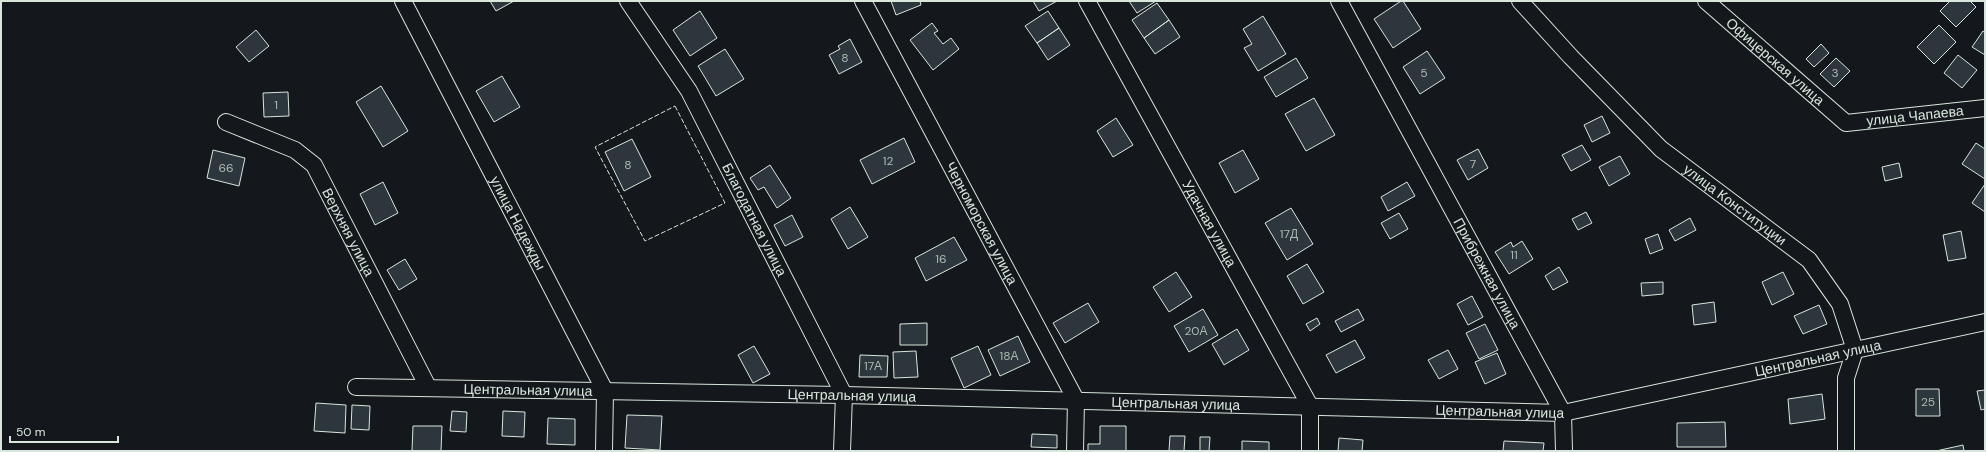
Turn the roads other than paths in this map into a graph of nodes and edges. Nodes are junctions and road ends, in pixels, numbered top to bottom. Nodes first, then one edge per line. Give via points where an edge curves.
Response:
1 (403, 1) edge
2 (628, 1) edge
3 (863, 1) edge
4 (1087, 1) edge
5 (1339, 1) edge
6 (1520, 1) edge
7 (1706, 1) edge
8 (1985, 108) edge
9 (226, 122) dead end
10 (1846, 123) joint
11 (1985, 322) edge
12 (1855, 350) junction
13 (356, 387) dead end
14 (428, 387) junction
15 (605, 391) junction
16 (844, 395) junction
17 (1076, 400) junction
18 (1310, 406) junction
19 (1563, 413) junction
20 (604, 451) edge
21 (842, 451) edge
22 (1075, 451) edge
23 (1310, 451) edge
24 (1564, 451) edge
25 (1846, 451) edge

1 - 15 street, улица Надежды
2 - 16 street, Благодатная улица via 689,90
3 - 17 street, Черноморская улица
4 - 18 street, Удачная улица
5 - 19 street, Прибрежная улица
6 - 12 street, улица Конституции via 1661,149 1810,260 1840,304
7 - 10 street, Офицерская улица
8 - 10 street, улица Чапаева
9 - 14 street, Верхняя улица via 295,150 314,165
11 - 12 street, Центральная улица
12 - 19 street, Центральная улица
12 - 25 street via 1846,378
13 - 14 street, Центральная улица
14 - 15 street, Центральная улица
15 - 16 street, Центральная улица
15 - 20 street, улица Надежды
16 - 17 street, Центральная улица
16 - 21 street, Благодатная улица
17 - 18 street, Центральная улица
17 - 22 street, Черноморская улица
18 - 19 street, Центральная улица
18 - 23 street, Удачная улица
19 - 24 street, Прибрежная улица

